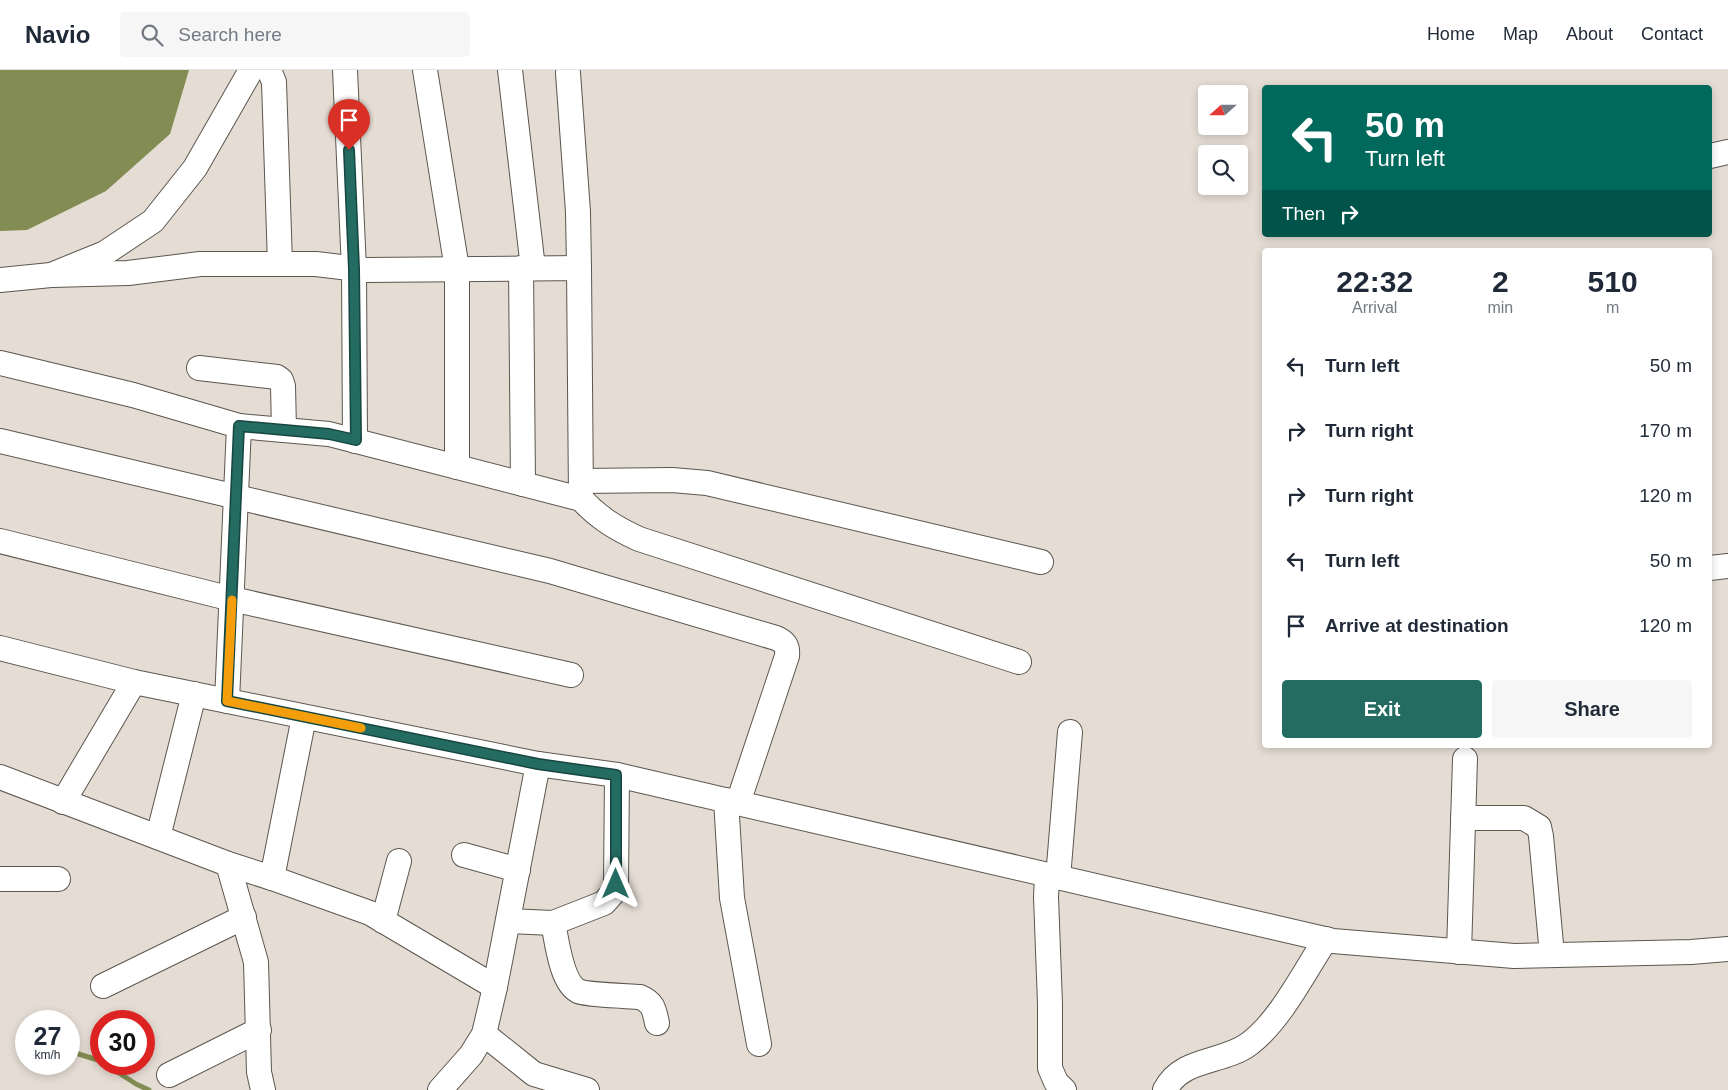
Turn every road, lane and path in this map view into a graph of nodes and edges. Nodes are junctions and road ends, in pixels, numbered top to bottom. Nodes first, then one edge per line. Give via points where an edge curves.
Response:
1 (251, 70) edge
2 (269, 70) edge
3 (345, 70) edge
4 (425, 70) edge
5 (510, 70) edge
6 (568, 73) dead end
7 (1728, 152) edge
8 (1712, 156) edge
9 (280, 264) junction
10 (527, 268) junction
11 (579, 268) junction
12 (354, 269) junction
13 (458, 269) junction
14 (51, 275) junction
15 (0, 280) edge
16 (0, 363) edge
17 (199, 368) dead end
18 (239, 426) junction
19 (284, 430) junction
20 (356, 440) junction
21 (0, 441) edge
22 (457, 467) junction
23 (523, 484) junction
24 (581, 490) junction
25 (236, 496) junction
26 (0, 541) edge
27 (1041, 562) dead end
28 (1728, 566) edge
29 (1712, 568) edge
30 (232, 598) junction
31 (0, 648) edge
32 (1019, 662) dead end
33 (571, 675) dead end
34 (134, 682) junction
35 (194, 694) junction
36 (227, 701) junction
37 (304, 717) junction
38 (1070, 732) dead end
39 (1465, 759) dead end
40 (538, 764) junction
41 (616, 775) junction
42 (0, 777) edge
43 (63, 802) junction
44 (732, 802) junction
45 (1463, 818) junction
46 (158, 836) junction
47 (464, 856) dead end
48 (399, 861) dead end
49 (228, 864) junction
50 (518, 870) junction
51 (1053, 876) junction
52 (272, 878) junction
53 (0, 879) edge
54 (58, 879) dead end
55 (244, 917) junction
56 (383, 921) junction
57 (508, 921) junction
58 (553, 923) junction
59 (1326, 939) junction
60 (1728, 949) edge
61 (1459, 952) junction
62 (1552, 955) junction
63 (103, 986) dead end
64 (495, 987) junction
65 (657, 1023) dead end
66 (259, 1030) junction
67 (484, 1034) junction
68 (759, 1044) dead end
69 (170, 1075) dead end
70 (263, 1090) edge
71 (441, 1090) edge
72 (587, 1090) edge
73 (1064, 1090) edge
74 (1165, 1090) edge

1 - 14 street via 195,168 153,221 105,253
2 - 9 street via 274,82
3 - 12 street
4 - 13 street
5 - 10 street
6 - 11 street
7 - 8 street
9 - 12 street
9 - 14 street via 200,264 128,273
10 - 11 street
10 - 13 street
10 - 23 street
11 - 24 street
12 - 13 street
12 - 20 street
13 - 22 street
14 - 15 street
16 - 18 street via 134,395
17 - 19 street via 282,380
18 - 19 street
18 - 25 street
19 - 20 street
20 - 22 street
21 - 25 street
22 - 23 street
23 - 24 street
24 - 27 street via 672,480 707,483
24 - 32 street via 602,519 639,539
25 - 30 street
25 - 44 street via 550,571 784,642 788,648 787,656
26 - 30 street
28 - 29 street
30 - 33 street
30 - 36 street
31 - 34 street
34 - 35 street
34 - 43 street
35 - 36 street
35 - 46 street
36 - 37 street
37 - 40 street
37 - 52 street
38 - 51 street
39 - 45 street
40 - 41 street
40 - 50 street
41 - 44 street
41 - 58 street via 616,884 612,894 604,903
42 - 43 street
43 - 46 street
44 - 51 street
44 - 68 street via 732,898
45 - 61 street
45 - 62 street via 1524,818 1539,828
46 - 49 street
47 - 50 street
48 - 56 street
49 - 52 street
49 - 55 street
50 - 57 street
51 - 59 street
51 - 73 street via 1046,897 1050,1068
52 - 56 street via 370,913
53 - 54 street
55 - 63 street
55 - 66 street via 256,962
56 - 64 street
57 - 58 street
57 - 64 street
58 - 65 street via 569,984 579,991 640,997 649,1001
59 - 61 street
59 - 74 street via 1292,995 1249,1044 1222,1057 1187,1067 1170,1080
60 - 62 street
61 - 62 street
64 - 67 street
66 - 69 street
66 - 70 street via 259,1072
67 - 71 street
67 - 72 street via 534,1074

